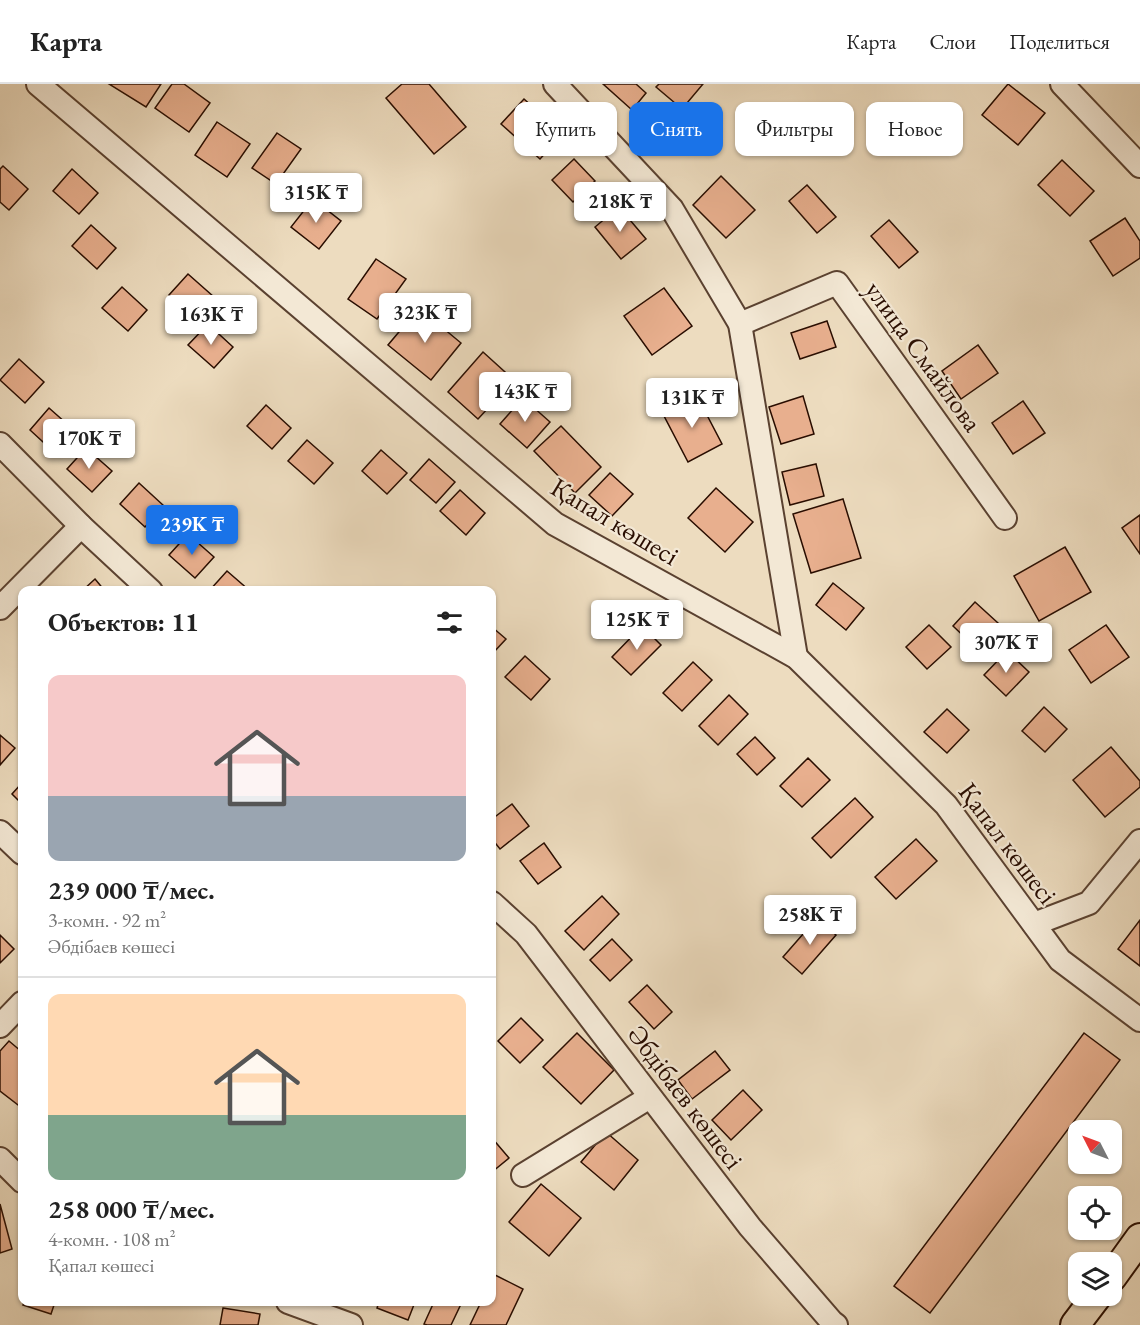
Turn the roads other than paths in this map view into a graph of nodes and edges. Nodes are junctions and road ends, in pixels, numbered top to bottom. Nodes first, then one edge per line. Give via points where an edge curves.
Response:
1 (38, 84) edge
2 (555, 84) edge
3 (1062, 84) edge
4 (1140, 166) edge
5 (740, 324) junction
6 (0, 444) edge
7 (1005, 518) dead end
8 (81, 526) junction
9 (22, 586) edge
10 (146, 586) edge
11 (18, 590) edge
12 (0, 608) edge
13 (796, 657) junction
14 (0, 832) edge
15 (1140, 841) edge
16 (18, 849) edge
17 (496, 907) edge
18 (1034, 924) junction
19 (18, 1008) edge
20 (1140, 1020) edge
21 (0, 1026) edge
22 (650, 1097) junction
23 (0, 1159) edge
24 (523, 1175) dead end
25 (18, 1177) edge
26 (1140, 1238) edge
27 (1122, 1263) edge
28 (299, 1306) edge
29 (1090, 1306) edge
30 (351, 1325) edge
31 (836, 1325) edge
32 (1076, 1325) edge

1 - 13 street, Қапал көшесі via 555,524
2 - 5 street via 672,209
3 - 4 street
5 - 7 street, улица Смайлова via 837,284
5 - 13 street
6 - 8 street
8 - 9 street
8 - 10 street
11 - 12 street
13 - 18 street, Қапал көшесі via 946,805
14 - 16 street
15 - 18 street via 1089,903
17 - 22 street, Әбдібаев көшесі via 526,934
18 - 20 street, Қапал көшесі via 1060,960
19 - 21 street
22 - 24 street
22 - 31 street, Әбдібаев көшесі via 750,1227
23 - 25 street
26 - 27 main road
28 - 30 street
29 - 32 main road

